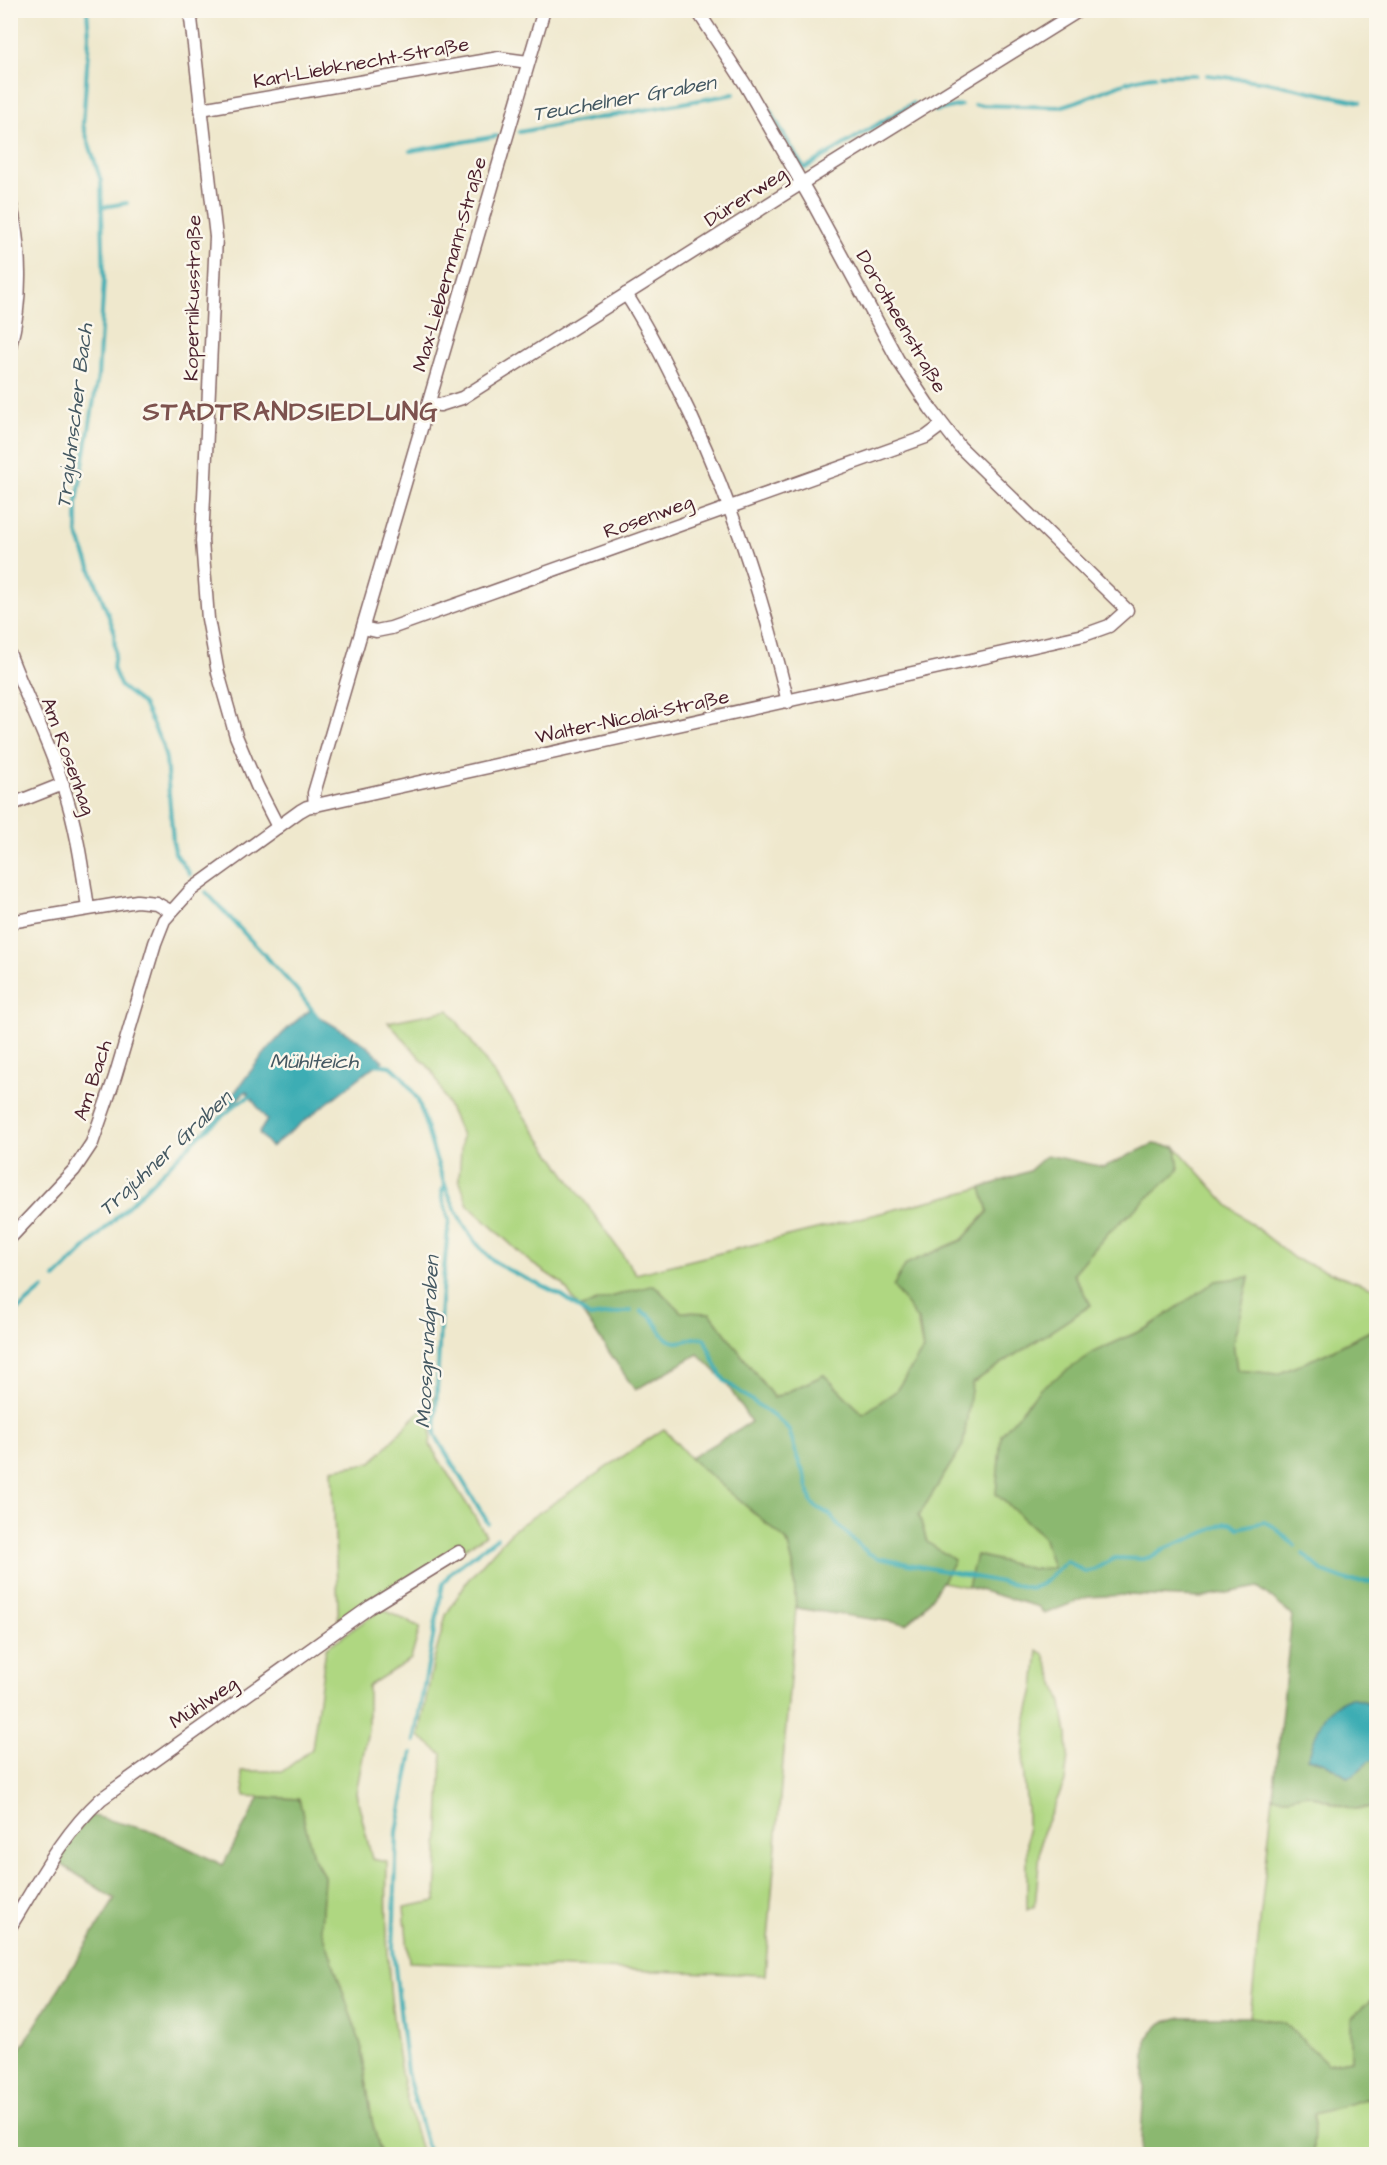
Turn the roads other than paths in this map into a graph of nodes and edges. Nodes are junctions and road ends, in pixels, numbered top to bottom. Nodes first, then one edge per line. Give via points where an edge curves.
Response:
1 (190, 10) edge
2 (544, 10) edge
3 (697, 10) edge
4 (1080, 10) edge
5 (528, 62) junction
6 (201, 109) junction
7 (802, 183) junction
8 (10, 201) edge
9 (626, 294) junction
10 (10, 346) edge
11 (429, 403) junction
12 (942, 425) junction
13 (730, 508) junction
14 (1126, 610) joint
15 (363, 628) junction
16 (10, 655) edge
17 (788, 702) junction
18 (63, 784) junction
19 (10, 805) edge
20 (315, 806) junction
21 (279, 827) junction
22 (88, 908) junction
23 (170, 911) junction
24 (10, 922) edge
25 (10, 1238) edge
26 (459, 1552) dead end
27 (10, 1927) edge

1 - 6 street, Kopernikusstraße
2 - 5 street, Max-Liebermann-Straße
3 - 7 street, Dorotheenstraße
4 - 7 street, Dürerweg
5 - 6 street, Karl-Liebknecht-Straße via 499,58
5 - 11 street, Max-Liebermann-Straße
6 - 21 street, Kopernikusstraße via 216,237 203,525 208,619 236,736 269,813
7 - 9 street, Dürerweg
7 - 12 street, Dorotheenstraße via 898,360
8 - 10 street via 19,271
9 - 11 street, Dürerweg via 462,398 440,405
9 - 13 street via 697,427
11 - 15 street, Max-Liebermann-Straße
12 - 13 street, Rosenweg via 926,437
12 - 14 street, Dorotheenstraße via 975,463
13 - 15 street, Rosenweg via 392,628
13 - 17 street
14 - 17 street, Walter-Nicolai-Straße via 1109,626 1084,635
15 - 20 street, Max-Liebermann-Straße via 314,793
16 - 18 street, Am Rosenhag
17 - 20 street, Walter-Nicolai-Straße
18 - 19 street
18 - 22 street, Am Rosenhag via 78,842
20 - 21 street, Walter-Nicolai-Straße via 300,811
21 - 23 street, Walter-Nicolai-Straße via 191,890
22 - 23 street via 137,901 156,903
22 - 24 street
23 - 25 street, Am Bach via 155,943 116,1077 92,1143 74,1170
26 - 27 street, Mühlweg via 370,1607 101,1799 61,1844

